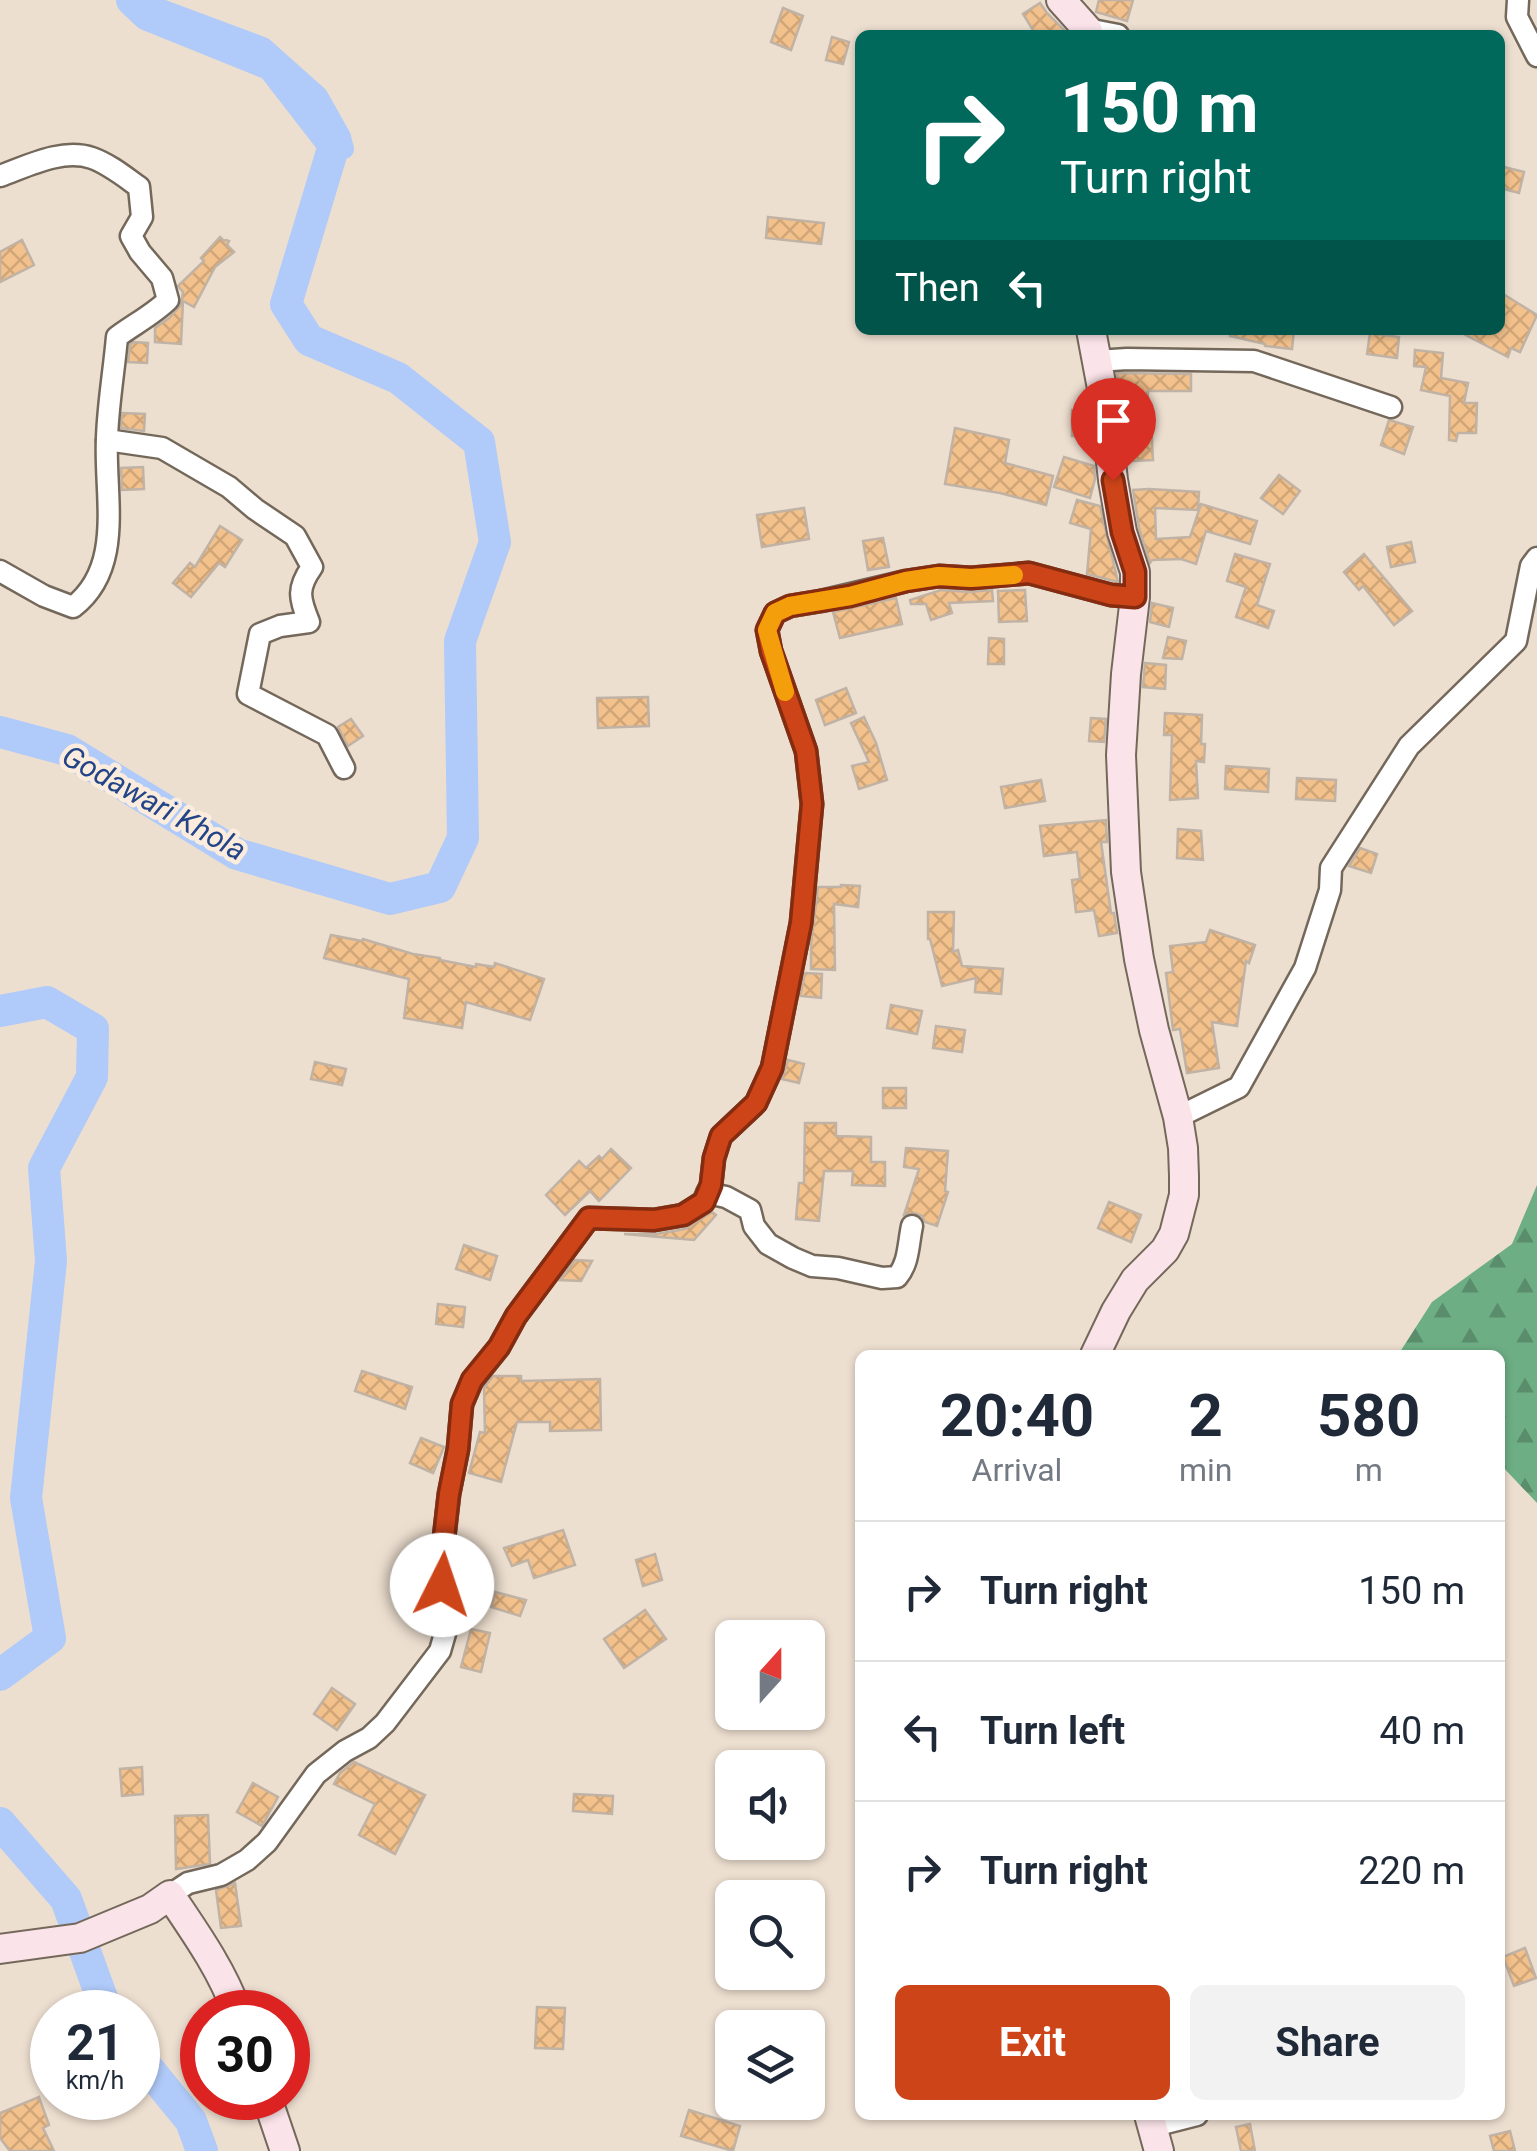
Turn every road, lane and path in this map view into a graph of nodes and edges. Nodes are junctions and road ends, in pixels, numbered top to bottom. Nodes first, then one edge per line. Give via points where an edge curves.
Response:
1 (1061, 0) edge
2 (1518, 0) edge
3 (1086, 30) edge
4 (1537, 56) edge
5 (0, 176) edge
6 (1092, 335) edge
7 (1097, 361) junction
8 (1391, 407) dead end
9 (107, 440) junction
10 (1537, 558) edge
11 (0, 570) edge
12 (1135, 597) junction
13 (344, 768) dead end
14 (1178, 1117) junction
15 (707, 1193) junction
16 (912, 1226) dead end
17 (1097, 1350) edge
18 (160, 1902) junction
19 (0, 1948) edge
20 (228, 1990) edge
21 (274, 2120) edge
22 (1184, 2120) edge
23 (1154, 2131) edge
24 (285, 2151) edge

1 - 3 street
2 - 4 street via 1517,17
5 - 9 street via 75,154 94,158 139,188 142,217 131,236 162,278 168,300 117,337
6 - 7 street
7 - 8 street via 1254,361
7 - 12 street
9 - 11 street via 110,521 103,567 86,597 73,606
9 - 13 street via 162,448 295,536 312,567 301,582 308,622 260,634 248,694 326,735
10 - 14 street via 1516,641 1409,746 1332,868 1305,968 1239,1087
12 - 14 street via 1121,755 1126,872 1146,995
12 - 15 street via 1029,573 939,576 775,613 767,630 771,651 806,751 812,804 801,923 772,1068 756,1103 721,1136
14 - 17 street via 1184,1195 1174,1234 1135,1280
15 - 16 street via 750,1210 768,1244 793,1258 882,1278 897,1277 906,1264
15 - 18 street via 683,1215 589,1218 472,1380 462,1404 441,1564 448,1622 440,1651 369,1738 316,1774 268,1842 247,1860
18 - 19 street via 80,1938
18 - 20 street via 196,1932
21 - 24 street
22 - 23 street

